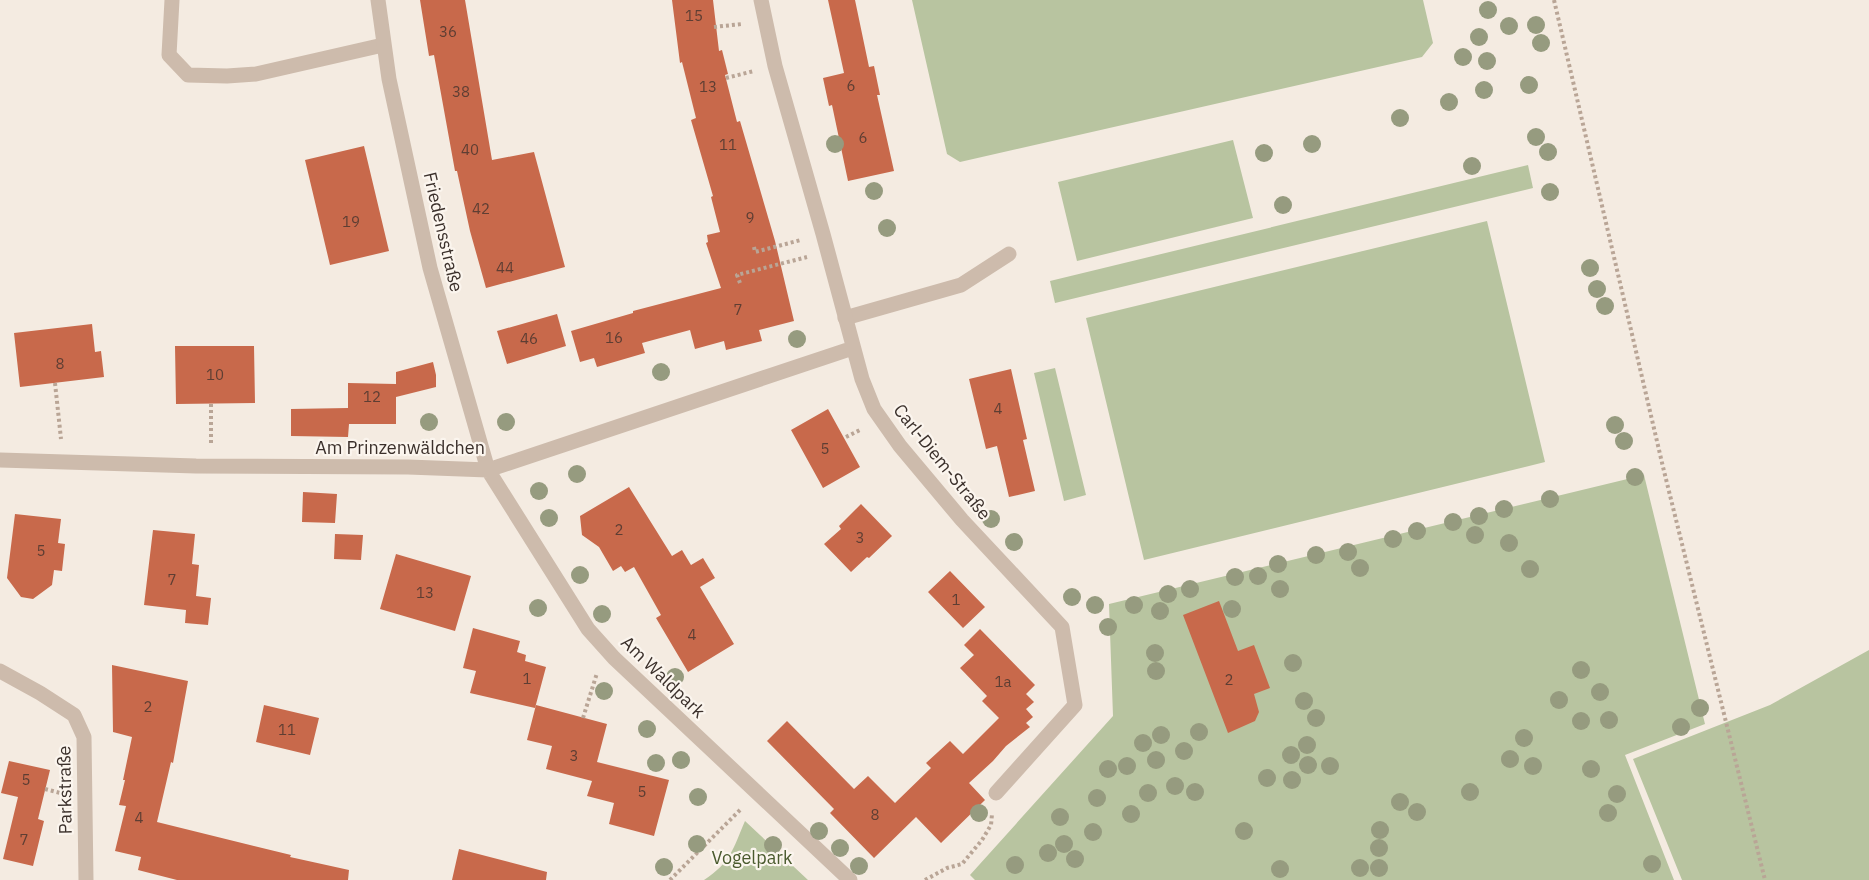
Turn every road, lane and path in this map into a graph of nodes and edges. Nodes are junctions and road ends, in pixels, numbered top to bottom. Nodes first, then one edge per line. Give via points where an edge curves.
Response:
1 (172, 0) edge
2 (378, 0) edge
3 (761, 0) edge
4 (1554, 0) edge
5 (742, 24) dead end
6 (714, 27) dead end
7 (383, 45) junction
8 (755, 70) dead end
9 (726, 78) dead end
10 (805, 239) dead end
11 (754, 247) dead end
12 (1009, 254) dead end
13 (809, 256) dead end
14 (740, 283) dead end
15 (845, 318) junction
16 (853, 348) junction
17 (55, 383) dead end
18 (211, 404) dead end
19 (0, 460) edge
20 (64, 460) junction
21 (211, 466) junction
22 (488, 470) junction
23 (614, 658) junction
24 (0, 671) edge
25 (583, 718) dead end
26 (45, 789) dead end
27 (56, 792) dead end
28 (996, 793) joint
29 (758, 794) junction
30 (86, 880) edge
31 (670, 880) edge
32 (850, 880) edge
33 (925, 880) edge
34 (1765, 880) edge

1 - 7 street via 169,55 188,75 256,74
2 - 7 street, Friedensstraße
3 - 15 street, Carl-Diem-Straße via 775,66
4 - 34 path
5 - 6 path
7 - 22 street, Friedensstraße via 430,268
8 - 9 path
10 - 11 path via 755,252
12 - 15 street via 961,285
13 - 14 path via 737,275
15 - 16 street, Carl-Diem-Straße
16 - 22 street, Am Prinzenwäldchen
16 - 28 street, Carl-Diem-Straße via 874,409 900,446 962,520 1062,627 1075,705
17 - 20 path
18 - 21 path
19 - 20 street, Am Prinzenwäldchen
20 - 21 street, Am Prinzenwäldchen
21 - 22 street, Am Prinzenwäldchen
22 - 23 street, Am Waldpark via 588,629
23 - 25 path via 596,674
23 - 29 street, Am Waldpark
24 - 30 street, Parkstraße via 74,715 84,737
26 - 27 path
28 - 33 path via 991,825 963,864
29 - 31 path
29 - 32 street, Am Waldpark

